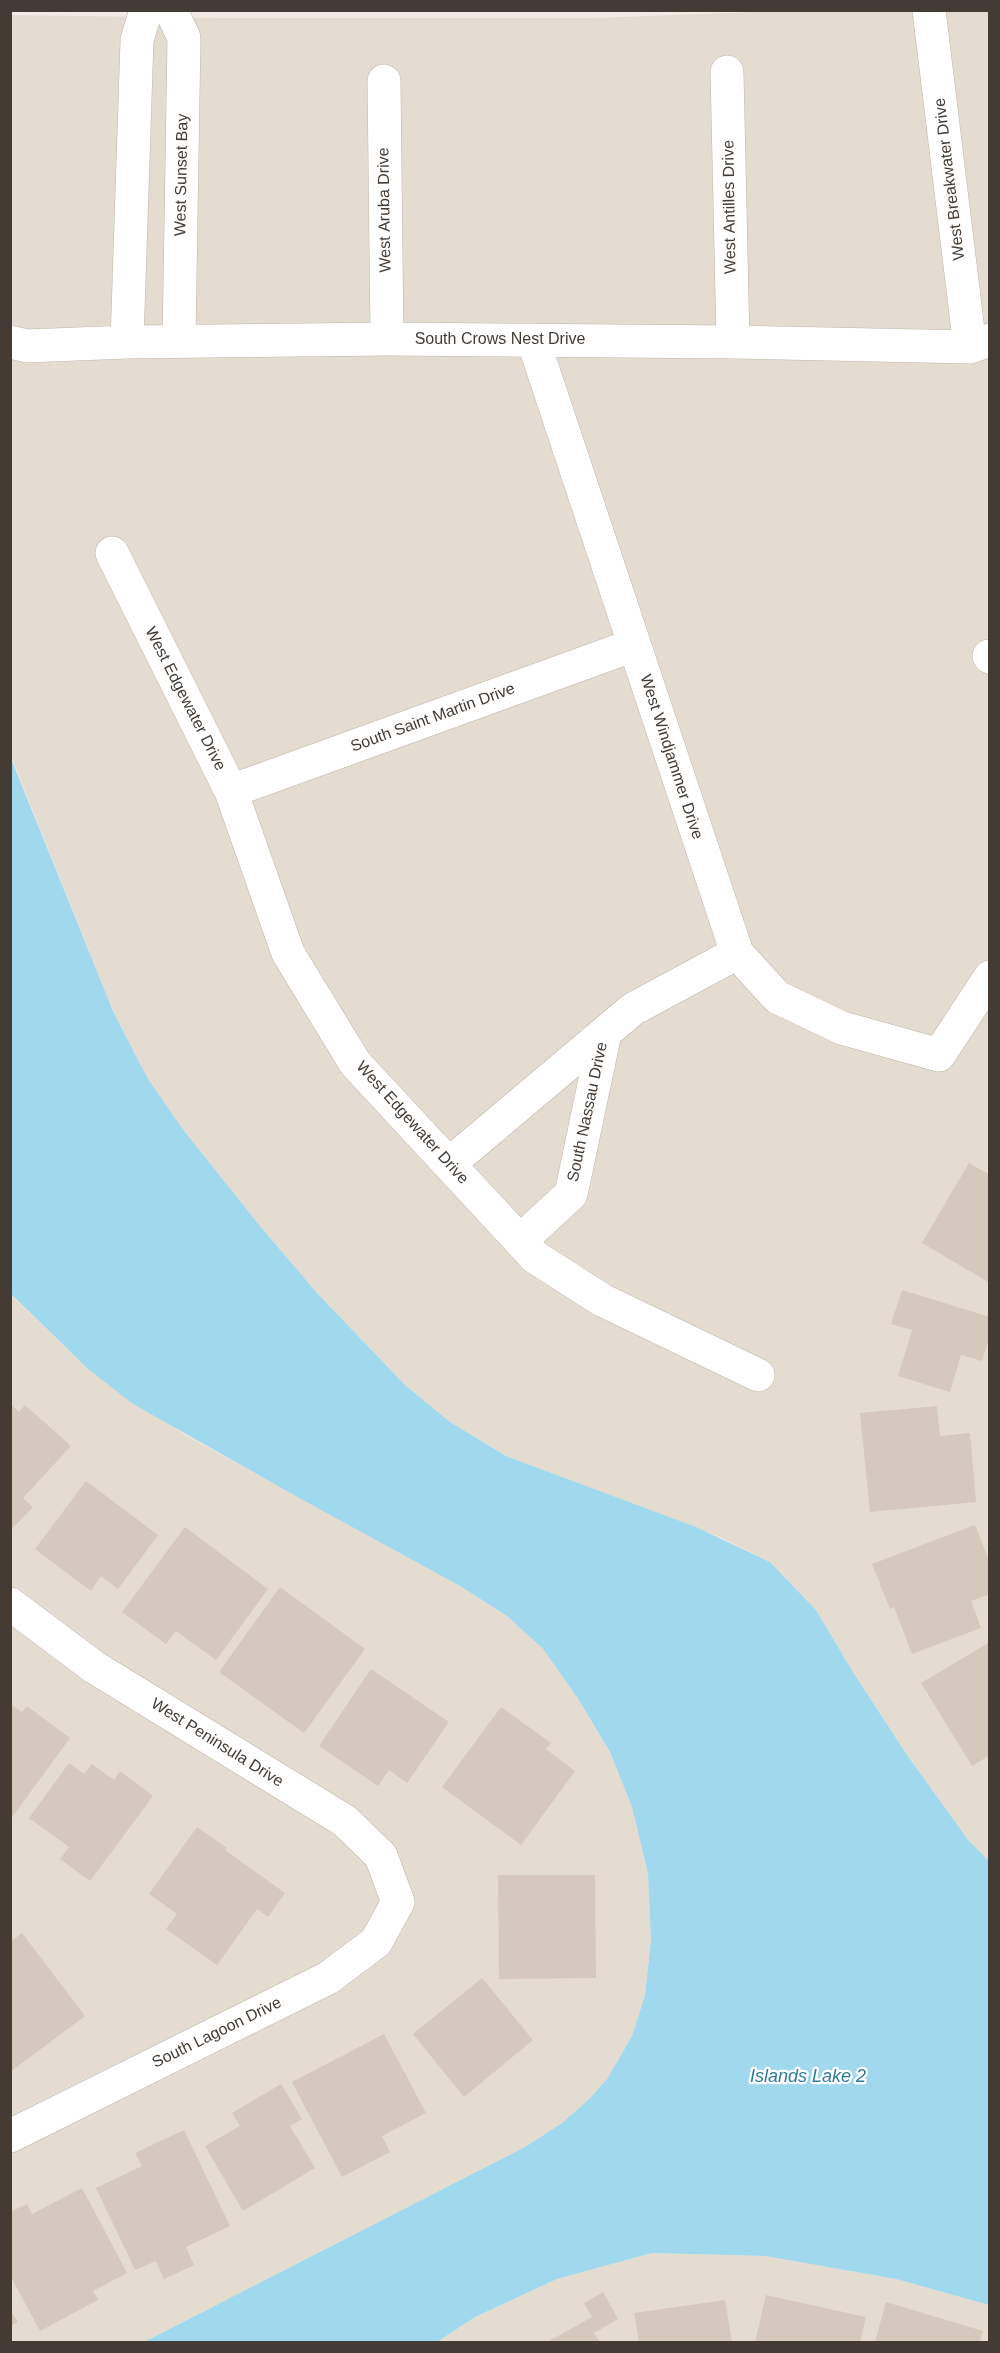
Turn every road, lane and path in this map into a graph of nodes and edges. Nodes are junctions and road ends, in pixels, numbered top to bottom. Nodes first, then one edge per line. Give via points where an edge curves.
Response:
1 (147, 10) edge
2 (171, 10) edge
3 (929, 10) edge
4 (727, 72) dead end
5 (384, 81) dead end
6 (387, 339) junction
7 (533, 340) junction
8 (179, 341) junction
9 (10, 342) edge
10 (127, 342) junction
11 (733, 342) junction
12 (980, 344) edge
13 (112, 553) dead end
14 (634, 645) junction
15 (231, 791) junction
16 (737, 953) junction
17 (990, 977) edge
18 (605, 1033) junction
19 (449, 1164) junction
20 (520, 1241) junction
21 (758, 1375) dead end
22 (10, 1604) edge
23 (398, 1902) joint
24 (10, 2136) edge

1 - 10 street via 136,40
2 - 8 street, West Sunset Bay via 184,38
3 - 12 street, West Breakwater Drive
4 - 11 street, West Antilles Drive
5 - 6 street, West Aruba Drive
6 - 7 street, South Crows Nest Drive
6 - 8 street, South Crows Nest Drive
7 - 11 street, South Crows Nest Drive
7 - 14 street, West Windjammer Drive
8 - 10 street, South Crows Nest Drive
9 - 10 street, South Crows Nest Drive via 27,346
11 - 12 street, South Crows Nest Drive
13 - 15 street, West Edgewater Drive
14 - 15 street, South Saint Martin Drive
14 - 16 street, West Windjammer Drive
15 - 19 street, West Edgewater Drive via 288,953 356,1063
16 - 17 street, West Windjammer Drive via 777,997 842,1028 939,1055
16 - 18 street, South Nassau Drive via 633,1008
18 - 19 street, South Nassau Drive
18 - 20 street, South Nassau Drive via 571,1194
19 - 20 street, West Edgewater Drive
20 - 21 street, West Edgewater Drive via 535,1257 602,1300
22 - 23 street, West Peninsula Drive via 94,1667 345,1821 381,1856
23 - 24 street, South Lagoon Drive via 376,1942 328,1978

